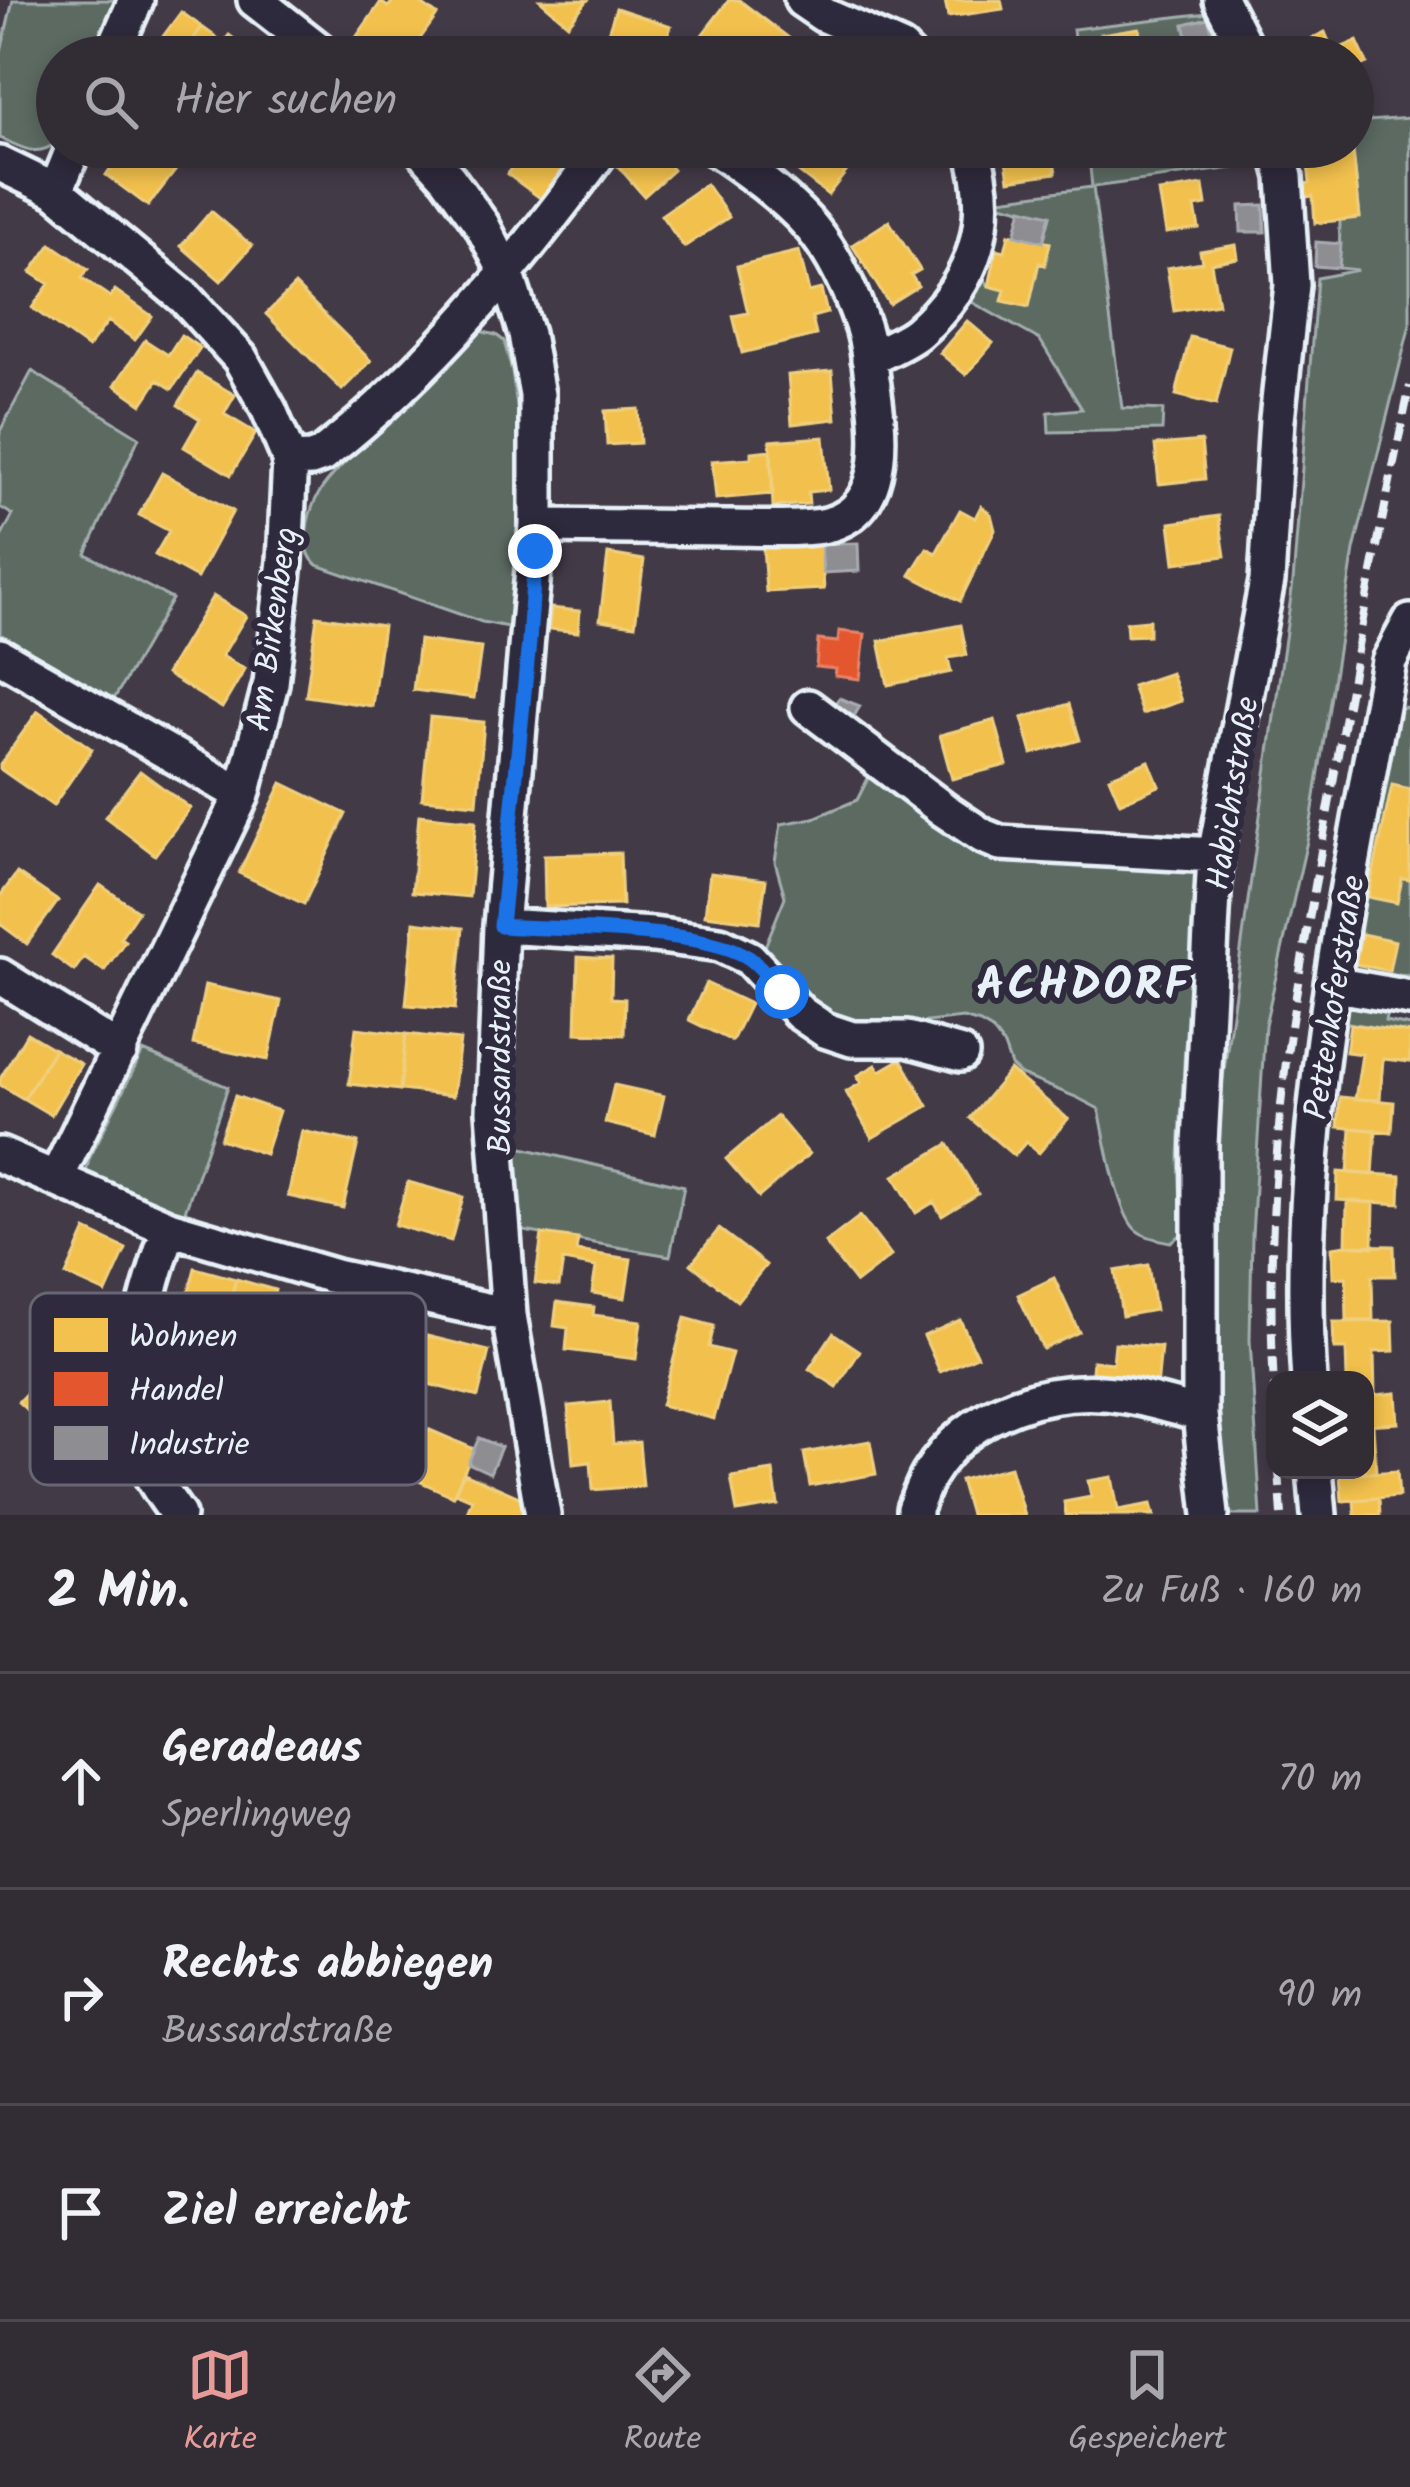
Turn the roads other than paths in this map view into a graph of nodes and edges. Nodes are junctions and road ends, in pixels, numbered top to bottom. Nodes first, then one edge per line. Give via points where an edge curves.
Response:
1 (136, 0) edge
2 (255, 0) edge
3 (802, 0) edge
4 (1221, 0) edge
5 (120, 36) edge
6 (301, 36) edge
7 (872, 36) edge
8 (1239, 36) edge
9 (0, 164) edge
10 (65, 168) edge
11 (439, 168) edge
12 (588, 168) edge
13 (741, 168) edge
14 (979, 168) edge
15 (1283, 168) edge
16 (56, 191) junction
17 (506, 272) junction
18 (869, 359) junction
19 (290, 460) junction
20 (538, 526) junction
21 (1410, 622) edge
22 (0, 656) edge
23 (808, 707) dead end
24 (242, 795) junction
25 (1215, 855) junction
26 (501, 926) junction
27 (0, 976) edge
28 (1332, 984) junction
29 (1410, 998) edge
30 (120, 1051) junction
31 (961, 1054) dead end
32 (0, 1155) edge
33 (56, 1179) junction
34 (169, 1228) junction
35 (149, 1293) edge
36 (409, 1293) edge
37 (426, 1297) edge
38 (509, 1315) junction
39 (1309, 1371) edge
40 (1200, 1414) junction
41 (1316, 1479) edge
42 (160, 1485) edge
43 (178, 1515) edge
44 (543, 1515) edge
45 (914, 1515) edge
46 (1211, 1515) edge
47 (1319, 1515) edge

1 - 5 street
2 - 6 street
3 - 7 street
4 - 8 street
9 - 16 street, Am Birkenberg
10 - 16 street
11 - 17 street, Bussardstraße
12 - 17 street
13 - 18 street via 812,228 842,274
14 - 18 street via 983,208 965,275 916,333
15 - 25 street, Habichtstraße via 1292,285 1267,581
16 - 19 street, Am Birkenberg via 185,298 240,358
17 - 19 street via 408,380 332,447 311,460
17 - 20 street, Bussardstraße via 537,395
18 - 20 street via 880,434 872,482 862,501 830,525
19 - 24 street, Am Birkenberg via 271,683
20 - 26 street, Bussardstraße
21 - 28 street, Pettenkoferstraße via 1390,662
22 - 24 street
23 - 25 street via 983,836
24 - 30 street, Am Birkenberg
25 - 40 street, Habichtstraße via 1200,1144
26 - 31 street via 720,944 749,958 825,1030
26 - 38 street, Bussardstraße via 494,1111
27 - 30 street
28 - 29 street
28 - 39 street, Pettenkoferstraße via 1313,1112
30 - 33 street, Am Birkenberg
32 - 33 street
33 - 34 street
34 - 35 street
34 - 36 street
37 - 38 street
38 - 44 street, Bussardstraße
40 - 45 street via 1123,1395 1057,1393 1020,1404 958,1441 929,1475
40 - 46 street, Habichtstraße
41 - 47 street
42 - 43 street

